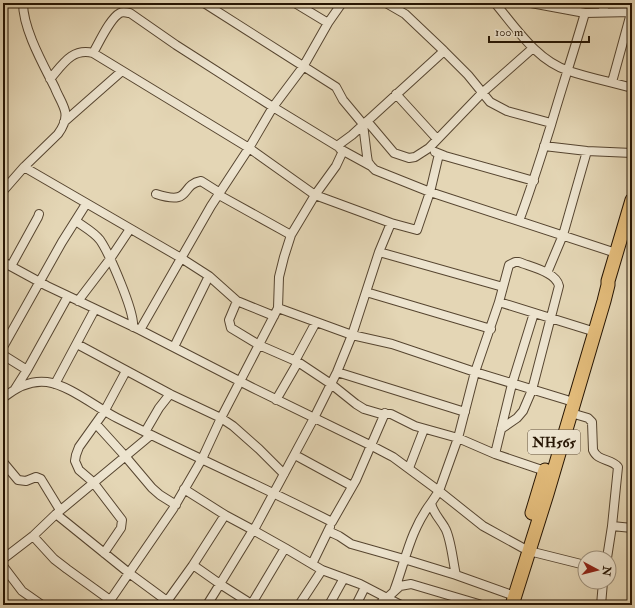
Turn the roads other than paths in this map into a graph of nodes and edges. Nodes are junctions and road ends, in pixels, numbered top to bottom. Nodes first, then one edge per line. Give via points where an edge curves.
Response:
1 (23, 3) edge
2 (204, 3) edge
3 (294, 3) edge
4 (342, 3) edge
5 (386, 3) edge
6 (495, 3) edge
7 (531, 3) edge
8 (604, 3) edge
9 (560, 6) edge
10 (631, 12) edge
11 (585, 13) junction
12 (603, 13) junction
13 (328, 23) junction
14 (533, 48) junction
15 (444, 51) junction
16 (93, 53) junction
17 (303, 67) junction
18 (122, 71) junction
19 (568, 71) junction
20 (50, 79) junction
21 (612, 82) junction
22 (632, 88) edge
23 (482, 93) junction
24 (396, 94) junction
25 (273, 107) junction
26 (64, 122) junction
27 (365, 123) junction
28 (551, 123) junction
29 (437, 139) junction
30 (336, 146) junction
31 (544, 146) junction
32 (249, 148) junction
33 (429, 148) junction
34 (343, 151) junction
35 (587, 151) junction
36 (632, 153) edge
37 (439, 154) junction
38 (371, 166) junction
39 (24, 167) junction
40 (534, 181) junction
41 (3, 191) edge
42 (430, 192) junction
43 (156, 194) dead end
44 (220, 194) junction
45 (315, 195) junction
46 (632, 200) edge
47 (86, 204) junction
48 (39, 214) dead end
49 (629, 220) edge
50 (76, 221) junction
51 (519, 221) junction
52 (391, 223) junction
53 (130, 229) junction
54 (291, 235) junction
55 (563, 235) junction
56 (379, 252) junction
57 (616, 253) junction
58 (181, 258) junction
59 (110, 259) junction
60 (7, 264) edge
61 (547, 273) junction
62 (209, 276) junction
63 (608, 281) junction
64 (40, 282) junction
65 (503, 287) junction
66 (366, 292) junction
67 (68, 296) junction
68 (78, 300) junction
69 (237, 301) junction
70 (499, 302) junction
71 (95, 308) junction
72 (278, 308) junction
73 (534, 313) junction
74 (274, 316) junction
75 (551, 318) junction
76 (316, 322) junction
77 (137, 328) junction
78 (491, 329) junction
79 (589, 330) junction
80 (352, 335) junction
81 (77, 344) junction
82 (259, 345) junction
83 (3, 347) edge
84 (174, 347) junction
85 (3, 355) edge
86 (297, 362) junction
87 (27, 370) junction
88 (126, 371) junction
89 (337, 372) junction
90 (475, 372) junction
91 (241, 381) junction
92 (55, 384) junction
93 (331, 384) junction
94 (512, 384) junction
95 (15, 389) junction
96 (532, 390) junction
97 (170, 394) junction
98 (3, 398) edge
99 (276, 400) junction
100 (569, 407) junction
101 (104, 412) junction
102 (465, 412) junction
103 (385, 413) junction
104 (221, 418) junction
105 (314, 418) junction
106 (96, 424) junction
107 (501, 429) junction
108 (424, 430) junction
109 (148, 433) junction
110 (458, 438) junction
111 (372, 446) junction
112 (495, 454) junction
113 (295, 455) junction
114 (125, 456) junction
115 (202, 459) junction
116 (3, 462) edge
117 (408, 468) junction
118 (545, 471) junction
119 (284, 474) junction
120 (93, 482) junction
121 (352, 486) junction
122 (184, 489) junction
123 (439, 491) junction
124 (274, 492) junction
125 (431, 503) junction
126 (176, 505) junction
127 (58, 512) junction
128 (225, 515) junction
129 (332, 522) junction
130 (612, 526) junction
131 (632, 528) edge
132 (253, 530) junction
133 (328, 531) junction
134 (33, 536) junction
135 (285, 548) junction
136 (526, 550) junction
137 (608, 550) edge
138 (104, 553) junction
139 (3, 559) edge
140 (404, 559) junction
141 (577, 563) edge
142 (312, 564) junction
143 (3, 566) edge
144 (193, 566) junction
145 (322, 570) junction
146 (128, 573) junction
147 (456, 575) junction
148 (344, 578) junction
149 (220, 584) junction
150 (365, 587) junction
151 (602, 590) edge
152 (394, 591) junction
153 (387, 598) junction
154 (509, 601) edge
155 (108, 602) edge
156 (166, 603) edge
157 (468, 603) edge
158 (42, 605) edge
159 (207, 605) edge
160 (252, 605) edge
161 (299, 605) edge
162 (329, 605) edge
163 (356, 605) edge
164 (380, 605) edge
165 (401, 605) edge
166 (482, 605) edge
167 (601, 605) edge

1 - 20 street via 25,21
2 - 17 street
3 - 13 street
4 - 13 street
5 - 15 street via 405,14
6 - 14 street
7 - 9 street
8 - 12 street
9 - 11 street
10 - 12 street
10 - 21 street
11 - 12 street
11 - 19 street
13 - 17 street
14 - 19 street
14 - 23 street
15 - 23 street
15 - 24 street
16 - 18 street
16 - 20 street via 82,52 73,55
16 - 25 street via 113,18 119,13 130,13 176,46
17 - 25 street
17 - 27 street via 336,87 343,100
18 - 26 street
18 - 32 street
19 - 21 street
19 - 28 street
20 - 26 street via 65,112
21 - 22 street
23 - 28 street via 490,102 507,111
23 - 29 street
24 - 27 street
24 - 29 street
25 - 30 street
25 - 32 street
26 - 39 street via 58,134
27 - 30 street
27 - 33 street via 394,152 402,156 415,157
27 - 38 street via 366,156
28 - 31 street
29 - 33 street
30 - 34 street
31 - 35 street
31 - 40 street
32 - 44 street
32 - 45 street
33 - 37 street
34 - 38 street
34 - 45 street via 336,166
35 - 36 street
35 - 55 street
37 - 40 street
37 - 42 street
38 - 42 street via 375,170
39 - 41 street
39 - 47 street
40 - 51 street
42 - 51 street
42 - 52 street via 417,230
43 - 44 street via 178,198 196,182 201,181
44 - 54 street
44 - 58 street
45 - 52 street
45 - 54 street
46 - 49 highway, NH565
47 - 50 street
47 - 53 street
48 - 60 street
49 - 57 highway, NH565
50 - 59 street via 99,239
50 - 64 street
51 - 55 street
52 - 56 street
53 - 58 street
53 - 59 street
54 - 72 street via 279,277
55 - 57 street
55 - 61 street
56 - 65 street
56 - 66 street
57 - 63 highway, NH565
58 - 62 street
58 - 77 street
59 - 68 street
59 - 77 street
60 - 64 street
61 - 65 street via 515,262 509,265
61 - 75 street via 555,278 559,286
62 - 69 street
62 - 84 street
63 - 79 highway, NH565 via 602,288
63 - 100 highway, NH565 via 604,301
64 - 67 street
64 - 83 street
65 - 70 street
66 - 78 street
66 - 80 street
67 - 68 street
67 - 87 street
68 - 71 street
69 - 74 street
69 - 82 street via 229,320 231,328
70 - 73 street
70 - 78 street
71 - 77 street
71 - 81 street
72 - 74 street
72 - 76 street
73 - 75 street
73 - 94 street
74 - 82 street
75 - 79 street
75 - 96 street
76 - 80 street
76 - 86 street
77 - 84 street
78 - 90 street
79 - 100 highway, NH565
80 - 89 street
80 - 90 street via 392,344
81 - 88 street
81 - 92 street
82 - 86 street
82 - 91 street
84 - 91 street
85 - 87 street
86 - 93 street
86 - 99 street
87 - 95 street
88 - 97 street
88 - 101 street
89 - 93 street
89 - 102 street
90 - 94 street
90 - 102 street
91 - 99 street
91 - 104 street
92 - 95 street via 36,383
92 - 101 street
93 - 103 street via 364,409
93 - 105 street
94 - 96 street
94 - 107 street
95 - 98 street
96 - 100 street
96 - 107 street via 518,418
97 - 104 street
97 - 109 street
99 - 105 street
100 - 118 highway, NH565
100 - 130 street via 592,422 595,455 618,467
100 - 136 highway, NH565
101 - 106 street
101 - 109 street
102 - 110 street
103 - 108 street
103 - 111 street
104 - 115 street
104 - 119 street via 259,449
105 - 111 street
105 - 113 street
106 - 114 street
106 - 120 street via 79,447 75,461 79,470
107 - 112 street
108 - 110 street
108 - 117 street
109 - 114 street
109 - 115 street
110 - 112 street
110 - 123 street
111 - 117 street
111 - 121 street
112 - 118 street
113 - 119 street
113 - 121 street
114 - 120 street
114 - 126 street via 152,488
115 - 122 street
115 - 124 street
116 - 127 street via 18,480 26,481 36,477 41,479
117 - 123 street
118 - 136 highway, NH565
119 - 124 street
120 - 127 street
120 - 138 street via 122,520 120,528
121 - 129 street
122 - 126 street
122 - 128 street
123 - 125 street
123 - 136 street via 483,526
124 - 129 street
124 - 132 street
125 - 140 street via 421,517
125 - 147 street via 432,510 446,528
126 - 146 street
127 - 134 street
127 - 138 street
128 - 132 street
128 - 144 street
129 - 133 street
130 - 131 street
130 - 137 street
132 - 135 street
132 - 149 street
133 - 140 street via 351,544
133 - 142 street
134 - 139 street
134 - 155 street via 66,570
135 - 142 street
135 - 160 street
136 - 141 street
136 - 154 highway, NH565
138 - 146 street
140 - 147 street
140 - 152 street
142 - 145 street
143 - 158 street via 22,591
144 - 149 street
144 - 156 street
145 - 148 street
145 - 161 street
146 - 155 street
146 - 156 street
147 - 154 street
148 - 150 street
148 - 162 street
149 - 159 street
149 - 160 street
150 - 153 street
150 - 163 street
151 - 167 street
152 - 153 street
152 - 157 street via 400,586 411,584
153 - 164 street
153 - 165 street
157 - 166 street

